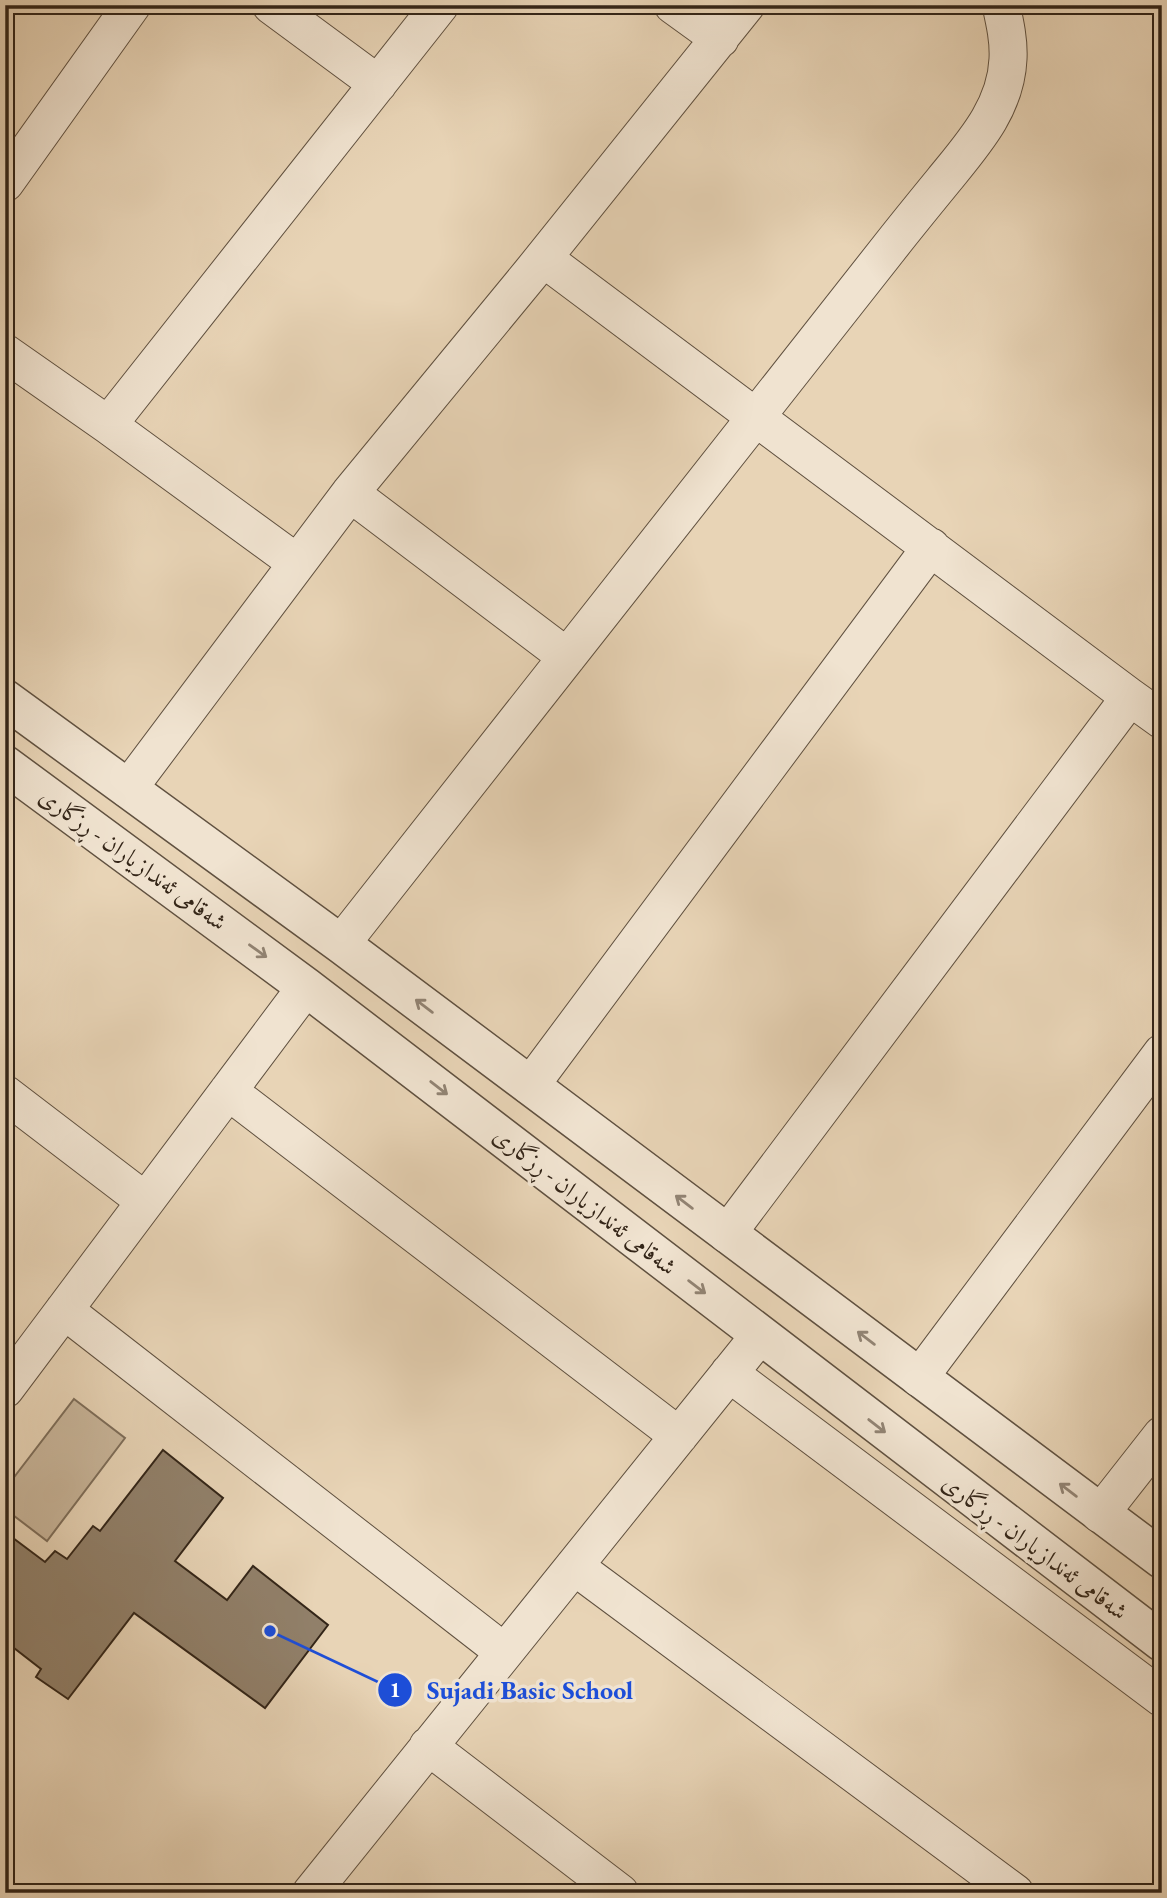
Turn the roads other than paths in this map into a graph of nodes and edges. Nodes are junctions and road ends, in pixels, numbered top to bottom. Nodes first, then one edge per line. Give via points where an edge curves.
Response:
1 (132, 5) edge
2 (271, 5) edge
3 (440, 5) edge
4 (673, 5) edge
5 (746, 5) edge
6 (1001, 5) edge
7 (720, 39) junction
8 (378, 84) junction
9 (5, 183) edge
10 (543, 258) junction
11 (5, 353) edge
12 (756, 417) junction
13 (108, 425) junction
14 (350, 493) junction
15 (931, 547) junction
16 (297, 563) junction
17 (567, 657) junction
18 (1130, 697) junction
19 (5, 699) edge
20 (1162, 720) edge
21 (5, 765) edge
22 (128, 789) junction
23 (341, 944) junction
24 (306, 986) junction
25 (1162, 1053) edge
26 (530, 1086) junction
27 (228, 1091) junction
28 (5, 1094) edge
29 (640, 1168) junction
30 (145, 1201) junction
31 (605, 1217) junction
32 (727, 1234) junction
33 (64, 1310) junction
34 (760, 1335) junction
35 (11, 1369) edge
36 (729, 1373) junction
37 (919, 1378) junction
38 (1162, 1435) edge
39 (679, 1436) junction
40 (1100, 1514) junction
41 (1162, 1559) edge
42 (574, 1566) junction
43 (1162, 1642) edge
44 (504, 1652) junction
45 (1162, 1698) edge
46 (428, 1746) junction
47 (310, 1893) edge
48 (620, 1893) edge
49 (1015, 1893) edge

1 - 9 street
2 - 8 street
3 - 8 street
4 - 7 street
5 - 7 street
6 - 12 street via 1008,60 990,119
7 - 10 street
8 - 13 street
10 - 12 street
10 - 14 street
11 - 13 street
12 - 15 street
12 - 17 street
13 - 16 street
14 - 16 street
14 - 17 street
15 - 18 street
15 - 26 street
16 - 22 street
17 - 23 street
18 - 20 street
18 - 32 street
19 - 22 street
21 -> 24 street, شەقامی ئەندازیاران - ڕزگاری
22 - 23 street
26 -> 23 street
24 - 27 street
24 -> 31 street, شەقامی ئەندازیاران - ڕزگاری
25 - 37 street
26 - 29 street
27 - 30 street
27 - 39 street
28 - 30 street
29 - 31 street
32 -> 29 street
30 - 33 street
31 -> 34 street, شەقامی ئەندازیاران - ڕزگاری
37 -> 32 street
33 - 35 street
33 - 44 street
34 - 36 street
34 -> 43 street, شەقامی ئەندازیاران - ڕزگاری
36 - 39 street
36 - 45 street
40 -> 37 street
38 - 40 street
39 - 42 street
40 - 41 street
42 - 44 street
42 - 49 street
44 - 46 street
46 - 47 street
46 - 48 street

